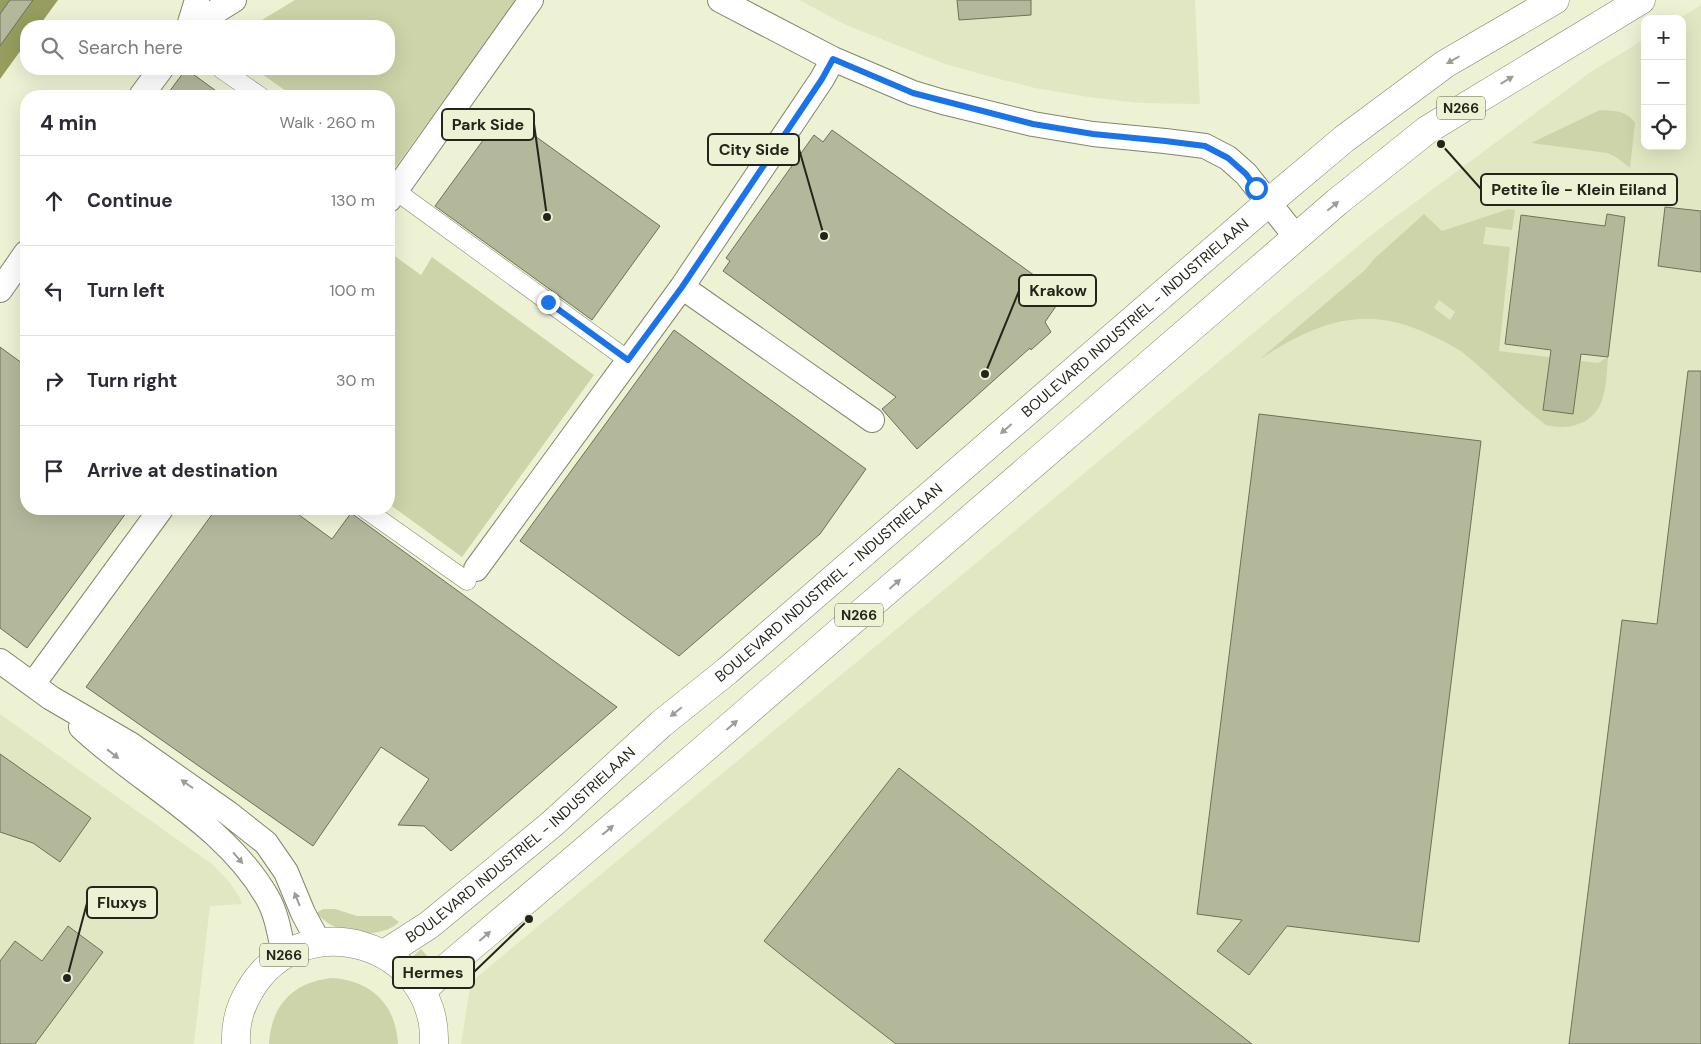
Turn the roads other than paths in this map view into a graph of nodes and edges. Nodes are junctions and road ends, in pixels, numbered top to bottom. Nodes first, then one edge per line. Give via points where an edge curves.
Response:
1 (197, 0) edge
2 (234, 0) edge
3 (530, 0) edge
4 (1555, 0) edge
5 (732, 3) edge
6 (1624, 4) edge
7 (191, 20) edge
8 (204, 20) edge
9 (833, 59) junction
10 (157, 75) edge
11 (230, 75) edge
12 (145, 90) edge
13 (251, 90) edge
14 (395, 186) edge
15 (395, 195) edge
16 (1268, 203) junction
17 (1296, 237) junction
18 (20, 265) edge
19 (682, 287) junction
20 (0, 290) edge
21 (628, 360) junction
22 (872, 420) dead end
23 (156, 515) edge
24 (375, 515) edge
25 (472, 575) joint
26 (0, 661) edge
27 (42, 691) junction
28 (205, 826) junction
29 (248, 829) junction
30 (319, 943) junction
31 (384, 954) junction
32 (284, 955) junction
33 (422, 991) junction
34 (236, 1044) edge
35 (434, 1044) edge

1 - 7 street
2 - 8 street
3 - 14 street
4 -> 16 main road, N266 via 1445,64 1344,139
5 - 9 street
17 -> 6 main road, N266 via 1427,130
9 - 16 street via 913,93 1033,124 1205,146 1228,158 1246,174
9 - 19 street
10 - 12 street
11 - 13 street
15 - 21 street
16 - 17 street
16 -> 31 main road, BOULEVARD INDUSTRIEL - INDUSTRIELAAN / N266 via 727,671 661,724 552,824 429,925
33 -> 17 main road, N266
18 - 20 street
19 - 21 street
19 - 22 street
21 - 25 street
23 - 27 street
24 - 25 street
26 - 27 street
27 -> 28 street via 99,744
29 -> 27 street via 130,744
28 - 29 street via 227,821
28 -> 32 street via 245,867 267,898
30 -> 29 street via 286,872 266,843
30 - 31 main road, N266 via 342,941 364,945
30 - 32 main road, N266
31 - 33 main road, N266 via 412,976
32 - 34 main road, N266 via 268,967 245,998 238,1016
33 - 35 main road, N266 via 431,1012

